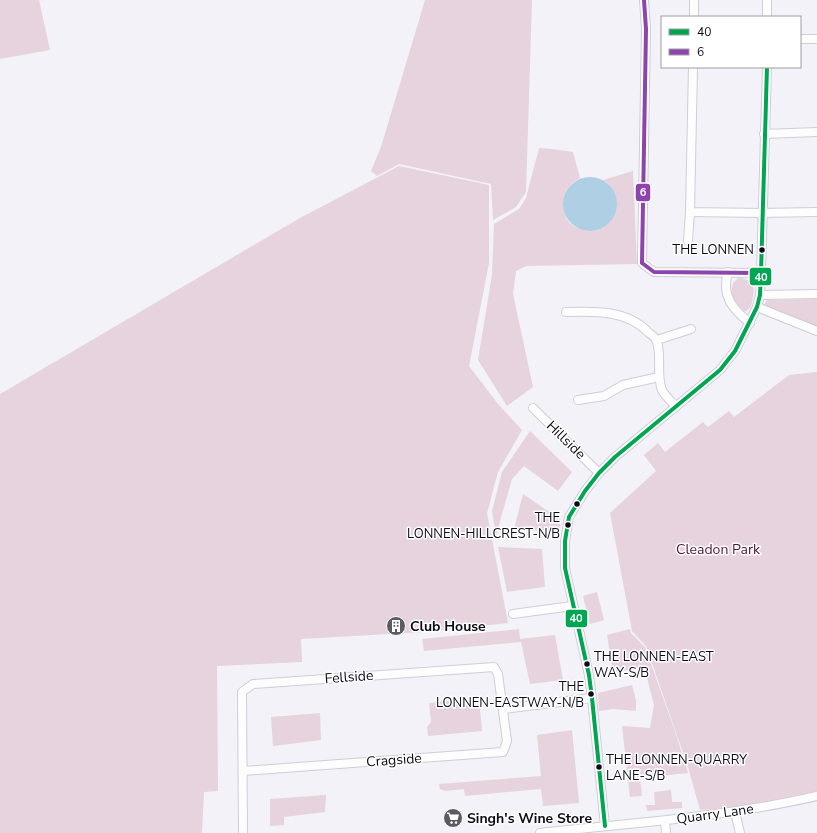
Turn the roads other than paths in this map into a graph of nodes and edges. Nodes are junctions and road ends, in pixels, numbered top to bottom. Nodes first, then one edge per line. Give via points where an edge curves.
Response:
1 (644, 0) edge
2 (694, 0) edge
3 (767, 0) edge
4 (694, 16) edge
5 (767, 16) edge
6 (801, 39) edge
7 (817, 39) edge
8 (693, 68) edge
9 (767, 68) edge
10 (817, 132) edge
11 (764, 134) junction
12 (690, 212) junction
13 (817, 212) edge
14 (762, 213) junction
15 (688, 241) dead end
16 (728, 272) junction
17 (761, 273) junction
18 (817, 294) edge
19 (760, 295) junction
20 (758, 307) junction
21 (566, 312) dead end
22 (750, 323) junction
23 (691, 329) dead end
24 (817, 331) edge
25 (657, 340) junction
26 (659, 377) junction
27 (578, 400) dead end
28 (676, 407) junction
29 (533, 408) dead end
30 (599, 473) junction
31 (572, 606) junction
32 (513, 614) dead end
33 (592, 698) junction
34 (503, 709) junction
35 (243, 771) junction
36 (817, 796) edge
37 (735, 812) junction
38 (665, 821) junction
39 (605, 826) junction
40 (243, 833) edge
41 (540, 833) edge
42 (666, 833) edge
43 (740, 833) edge

1 - 16 street via 646,29 642,263 654,272
2 - 4 street
3 - 5 street
6 - 7 street
8 - 12 street
9 - 11 street
10 - 11 street
11 - 14 street
12 - 14 street
12 - 15 street
13 - 14 street
14 - 17 street
16 - 17 street
16 - 22 street via 727,297
17 - 19 street
18 - 19 street
19 - 20 street
20 - 22 street
20 - 24 street
21 - 25 street via 599,311 623,316 645,328
22 - 28 street via 735,351 720,370
23 - 25 street
25 - 26 street
26 - 27 street via 623,386 604,396
26 - 28 street via 663,391
28 - 30 street
29 - 30 street, Hillside
30 - 31 street via 569,517 564,541 565,568
31 - 32 street
31 - 33 street
33 - 34 street
33 - 39 street
34 - 35 street, Cragside via 507,741 503,752
34 - 35 street, Fellside via 498,674 494,667 253,684 242,692
35 - 40 street
36 - 37 street, Quarry Lane
37 - 38 street, Quarry Lane
37 - 43 street
38 - 39 street, Quarry Lane
38 - 42 street
39 - 41 street, Quarry Lane

